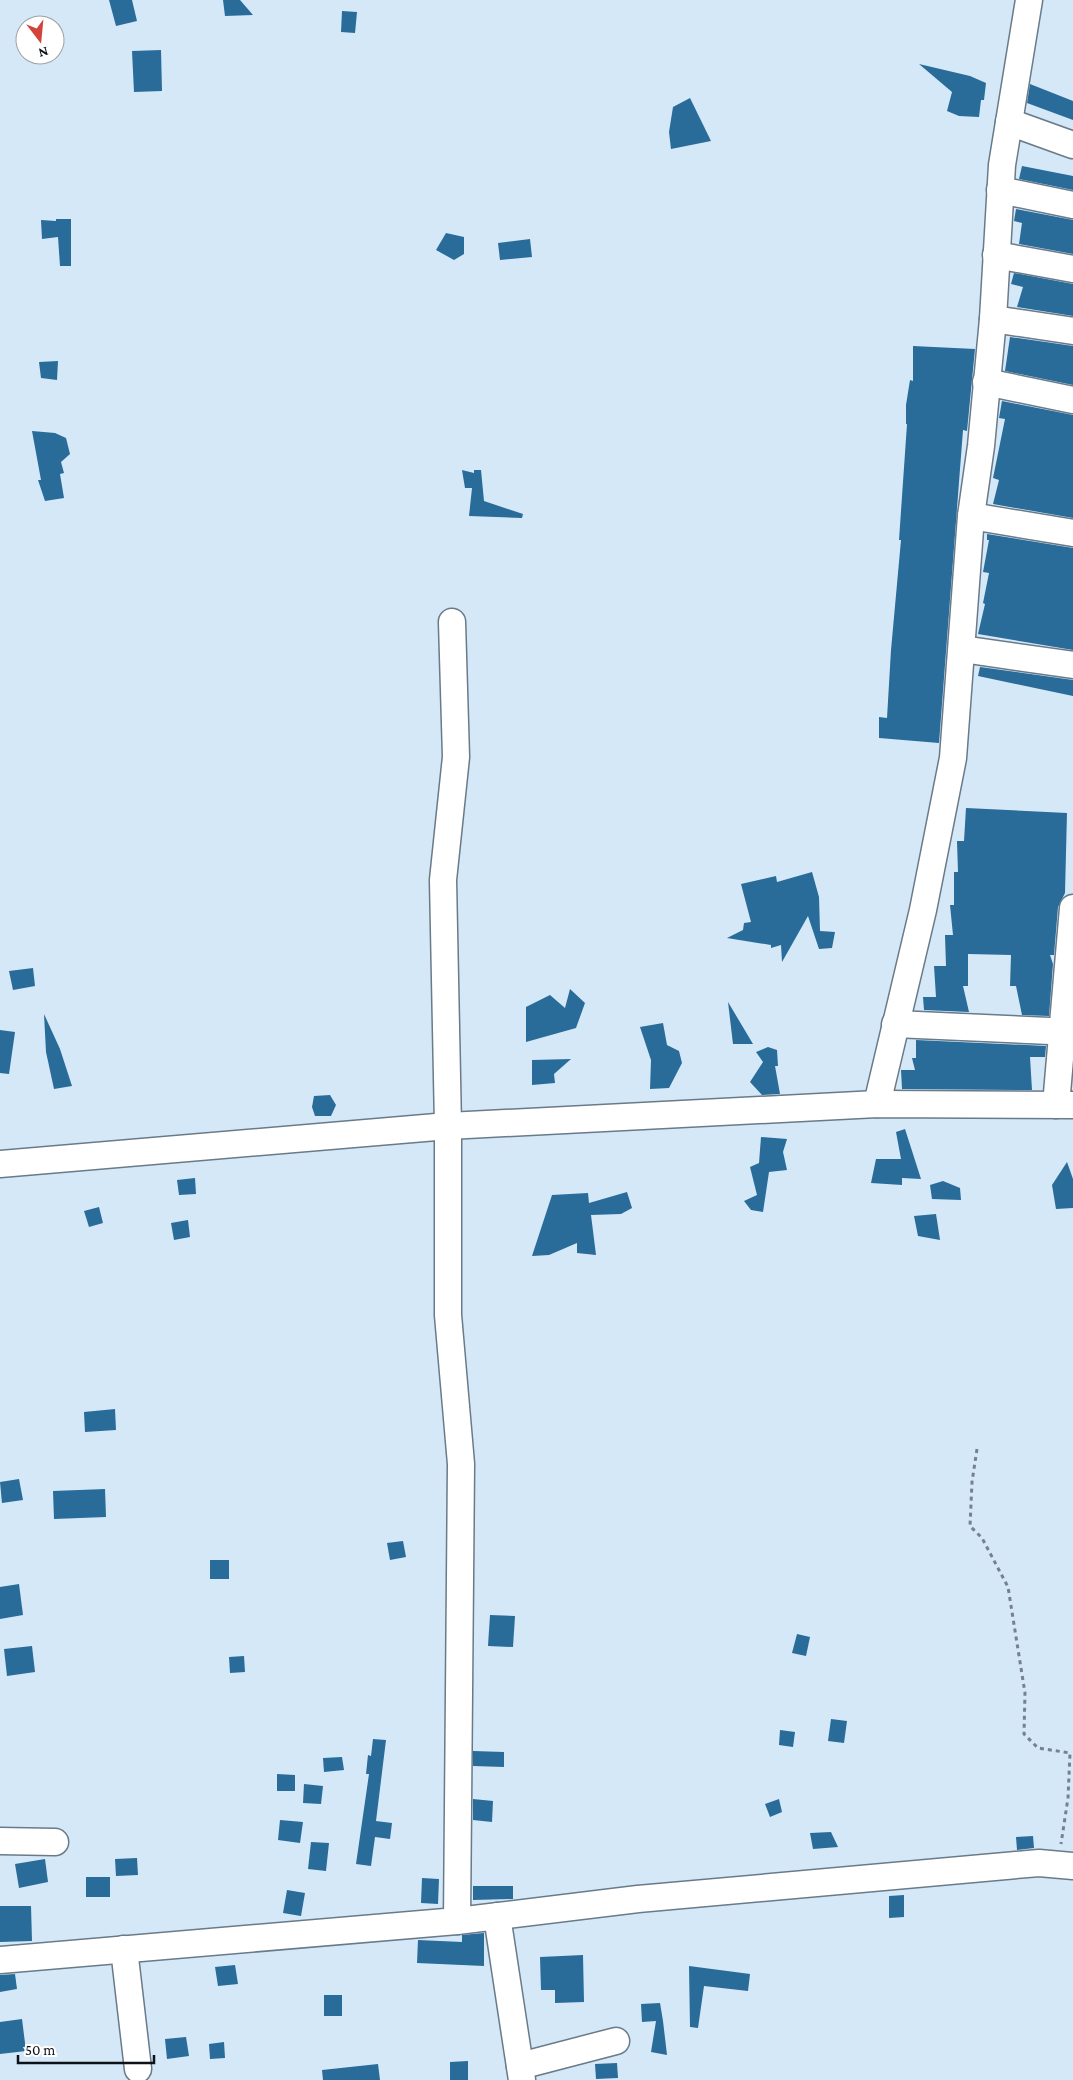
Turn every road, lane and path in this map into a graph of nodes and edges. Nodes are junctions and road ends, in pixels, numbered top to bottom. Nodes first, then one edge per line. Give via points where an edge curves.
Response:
1 (1030, 0) edge
2 (1009, 122) junction
3 (1073, 145) edge
4 (1000, 190) junction
5 (1073, 205) edge
6 (996, 255) junction
7 (1073, 269) edge
8 (993, 318) junction
9 (1073, 331) edge
10 (986, 382) junction
11 (1073, 400) edge
12 (971, 516) junction
13 (1073, 533) edge
14 (452, 622) dead end
15 (962, 649) junction
16 (1073, 665) edge
17 (1073, 908) edge
18 (895, 1024) junction
19 (1067, 1032) edge
20 (877, 1104) junction
21 (1064, 1105) edge
22 (448, 1126) junction
23 (0, 1164) edge
24 (978, 1449) dead end
25 (0, 1841) edge
26 (55, 1842) dead end
27 (1066, 1866) edge
28 (497, 1916) junction
29 (457, 1921) junction
30 (124, 1949) junction
31 (0, 1960) edge
32 (616, 2041) dead end
33 (138, 2069) dead end
34 (521, 2073) edge

1 - 2 street
2 - 3 street
2 - 4 street
4 - 5 street
4 - 6 street
6 - 7 street
6 - 8 street
8 - 9 street
8 - 10 street
10 - 11 street
10 - 12 street
12 - 13 street
12 - 15 street
14 - 22 street via 456,756 443,880
15 - 16 street
15 - 18 street via 953,758 946,800
17 - 19 street
18 - 19 street
18 - 20 street
19 - 21 street
20 - 21 street
20 - 22 street
22 - 23 street
22 - 29 street via 448,1315 461,1464
24 - 27 path via 972,1482 970,1526 982,1538 1008,1587 1025,1693 1024,1734 1038,1748 1070,1752
25 - 26 street
27 - 28 street via 1039,1863 638,1899
28 - 29 street
28 - 34 street
29 - 30 street
30 - 31 street
30 - 33 street
32 - 34 street

